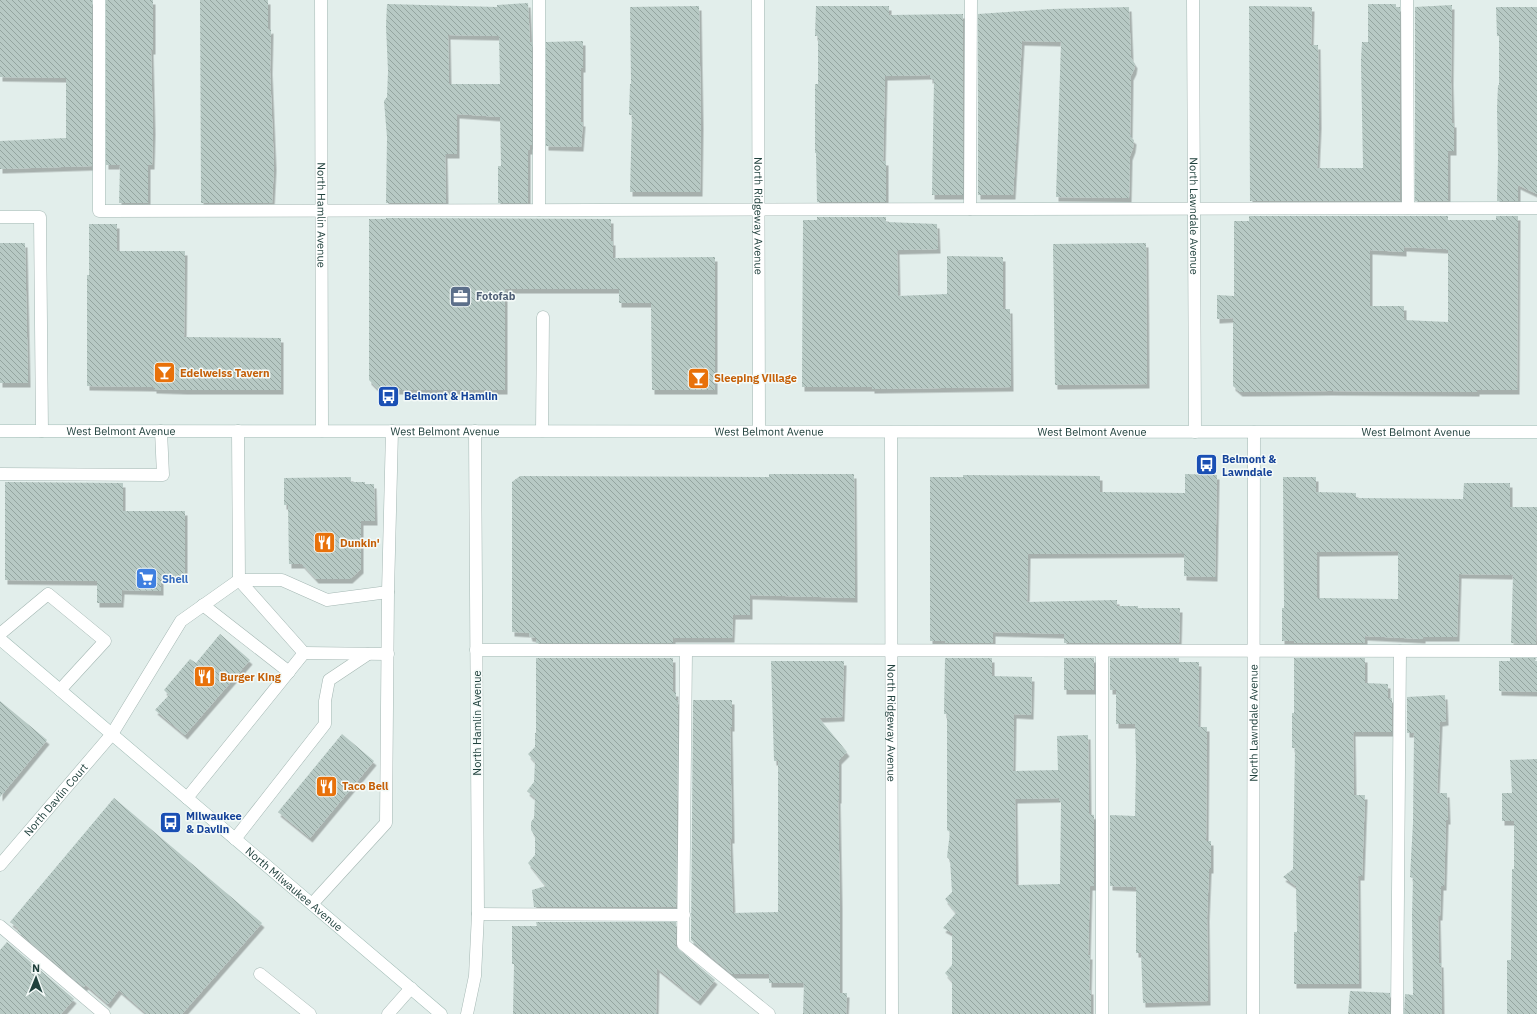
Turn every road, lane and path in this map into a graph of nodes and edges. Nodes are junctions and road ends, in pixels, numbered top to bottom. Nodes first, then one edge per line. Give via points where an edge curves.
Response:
1 (99, 0) edge
2 (321, 0) edge
3 (539, 0) edge
4 (758, 0) edge
5 (971, 0) edge
6 (1193, 0) edge
7 (1407, 0) edge
8 (1408, 208) junction
9 (1537, 208) edge
10 (970, 209) junction
11 (1194, 209) junction
12 (539, 210) junction
13 (759, 210) junction
14 (321, 211) junction
15 (0, 217) edge
16 (543, 317) dead end
17 (0, 431) edge
18 (42, 431) junction
19 (161, 431) junction
20 (238, 431) junction
21 (322, 431) junction
22 (392, 431) junction
23 (475, 431) junction
24 (542, 431) junction
25 (759, 431) junction
26 (891, 432) junction
27 (1195, 432) junction
28 (1254, 432) junction
29 (1537, 432) edge
30 (0, 474) edge
31 (239, 580) junction
32 (388, 592) junction
33 (203, 605) junction
34 (0, 634) edge
35 (0, 639) edge
36 (476, 650) junction
37 (892, 650) junction
38 (1253, 650) junction
39 (686, 651) junction
40 (1102, 651) junction
41 (1400, 651) junction
42 (1537, 651) edge
43 (304, 653) junction
44 (368, 654) junction
45 (388, 654) junction
46 (289, 672) junction
47 (60, 690) junction
48 (112, 734) junction
49 (187, 798) junction
50 (235, 839) junction
51 (0, 865) edge
52 (312, 904) junction
53 (478, 914) junction
54 (684, 915) junction
55 (0, 926) edge
56 (260, 974) dead end
57 (411, 988) junction
58 (104, 1014) edge
59 (310, 1014) edge
60 (388, 1014) edge
61 (441, 1014) edge
62 (467, 1014) edge
63 (769, 1014) edge
64 (892, 1014) edge
65 (1102, 1014) edge
66 (1253, 1014) edge
67 (1397, 1014) edge

1 - 14 street via 99,211
2 - 14 street, North Hamlin Avenue
3 - 12 street
4 - 13 street, North Ridgeway Avenue
5 - 10 street
6 - 11 street, North Lawndale Avenue
7 - 8 street
8 - 9 street
8 - 11 street
10 - 11 street
10 - 13 street
11 - 27 street, North Lawndale Avenue
12 - 13 street
12 - 14 street
13 - 25 street, North Ridgeway Avenue
14 - 21 street, North Hamlin Avenue
15 - 18 street via 40,217
16 - 24 street
17 - 18 street, West Belmont Avenue
18 - 19 street, West Belmont Avenue
19 - 20 street, West Belmont Avenue
19 - 30 street via 163,475
20 - 21 street, West Belmont Avenue
20 - 31 street
21 - 22 street, West Belmont Avenue
22 - 23 street, West Belmont Avenue
22 - 32 street
23 - 24 street, West Belmont Avenue
23 - 36 street, North Hamlin Avenue
24 - 25 street, West Belmont Avenue
25 - 26 street, West Belmont Avenue
26 - 27 street, West Belmont Avenue
26 - 37 street, North Ridgeway Avenue
27 - 28 street, West Belmont Avenue
28 - 29 street, West Belmont Avenue
28 - 38 street, North Lawndale Avenue
31 - 32 street via 282,580 327,600
31 - 33 street, North Davlin Court
31 - 43 street
32 - 45 street
33 - 46 street
33 - 48 street, North Davlin Court via 181,621
34 - 47 street via 48,594 105,641
35 - 47 street, North Milwaukee Avenue
36 - 39 street
36 - 53 street, North Hamlin Avenue
37 - 39 street
37 - 40 street
37 - 64 street, North Ridgeway Avenue
38 - 40 street
38 - 41 street
38 - 66 street, North Lawndale Avenue
39 - 54 street
40 - 65 street
41 - 42 street
41 - 67 street
43 - 44 street
43 - 46 street
44 - 45 street
44 - 50 street via 329,680 325,701 325,724
45 - 52 street via 386,823
46 - 49 street
47 - 48 street, North Milwaukee Avenue
48 - 49 street, North Milwaukee Avenue
48 - 51 street, North Davlin Court
49 - 50 street, North Milwaukee Avenue
50 - 52 street, North Milwaukee Avenue
52 - 57 street, North Milwaukee Avenue
53 - 54 street
53 - 62 street, North Hamlin Avenue via 475,976
54 - 63 street via 684,944
55 - 58 street
56 - 59 street
57 - 60 street
57 - 61 street, North Milwaukee Avenue

